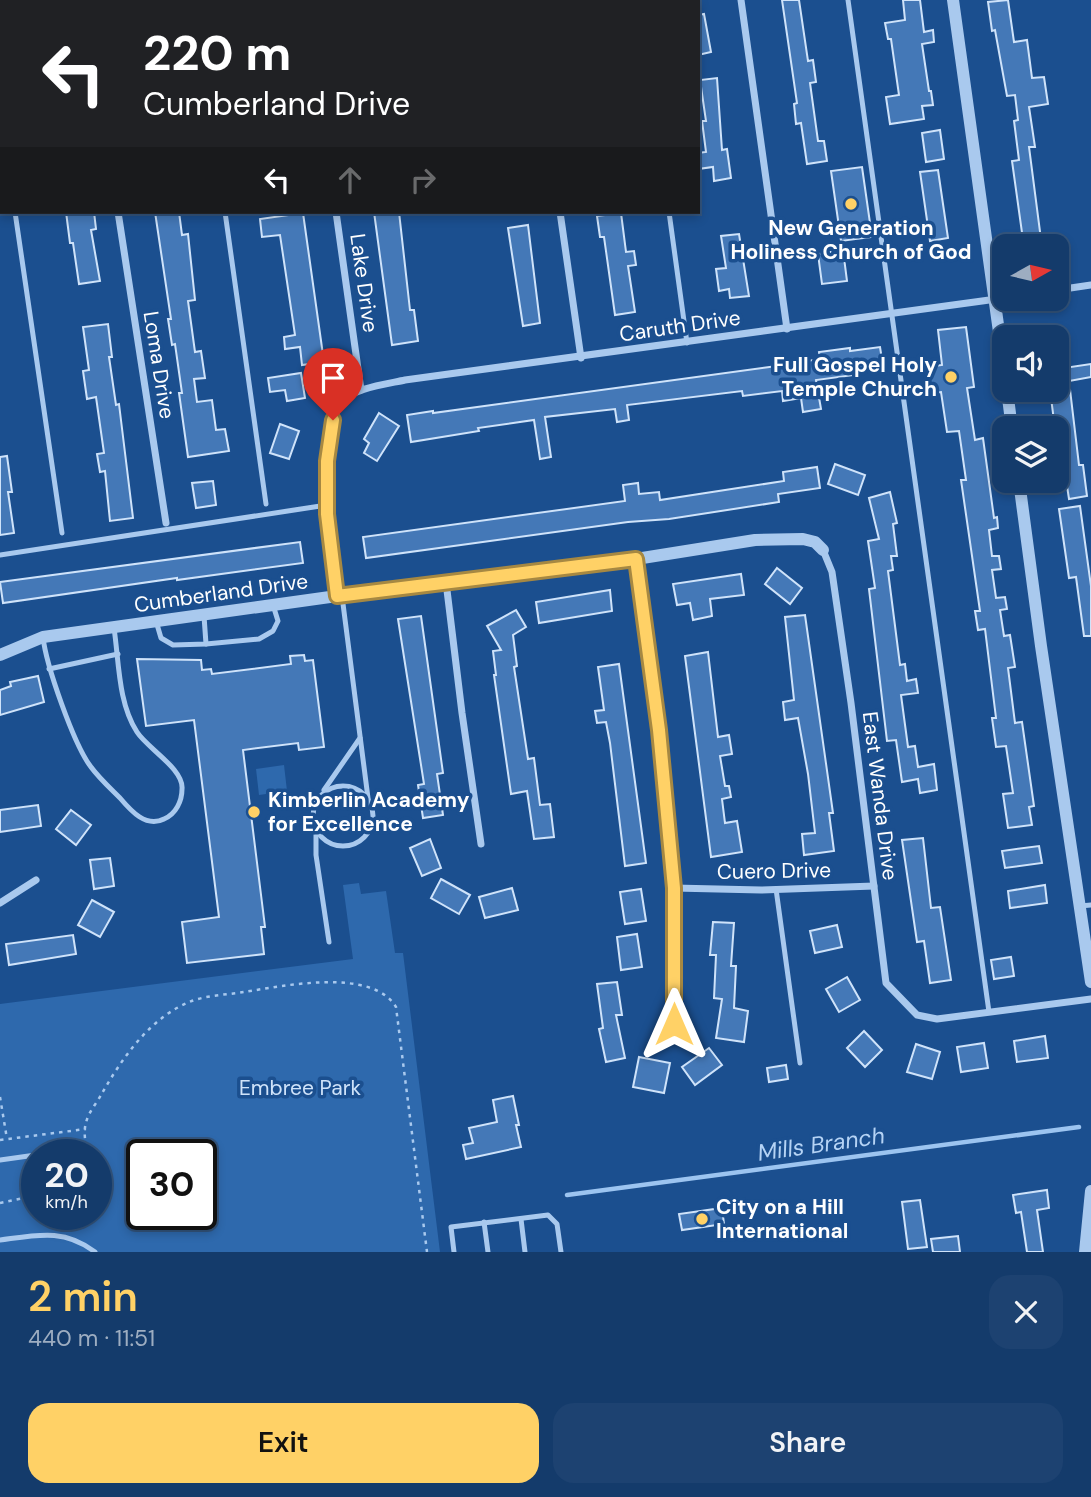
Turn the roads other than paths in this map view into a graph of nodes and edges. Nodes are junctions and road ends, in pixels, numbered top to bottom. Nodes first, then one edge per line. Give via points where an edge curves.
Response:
1 (741, 0) edge
2 (848, 0) edge
3 (953, 0) edge
4 (15, 214) edge
5 (118, 214) edge
6 (225, 214) edge
7 (336, 214) edge
8 (559, 214) edge
9 (668, 214) edge
10 (992, 248) edge
11 (1091, 285) edge
12 (1069, 288) edge
13 (992, 300) edge
14 (892, 314) junction
15 (786, 328) junction
16 (687, 343) junction
17 (580, 358) junction
18 (361, 390) junction
19 (1021, 493) edge
20 (265, 504) dead end
21 (327, 505) junction
22 (166, 523) dead end
23 (62, 533) dead end
24 (823, 550) joint
25 (0, 555) edge
26 (636, 559) junction
27 (446, 582) junction
28 (339, 596) junction
29 (273, 605) junction
30 (204, 615) junction
31 (156, 621) junction
32 (114, 628) junction
33 (43, 637) junction
34 (206, 645) junction
35 (118, 654) junction
36 (0, 655) edge
37 (49, 668) junction
38 (360, 738) junction
39 (322, 793) junction
40 (368, 798) junction
41 (316, 830) junction
42 (481, 844) dead end
43 (36, 880) dead end
44 (874, 886) junction
45 (674, 888) junction
46 (776, 889) junction
47 (0, 903) edge
48 (1085, 906) edge
49 (1087, 934) edge
50 (329, 942) dead end
51 (1091, 982) edge
52 (1091, 999) edge
53 (989, 1012) junction
54 (674, 1024) dead end
55 (800, 1063) dead end
56 (21, 1157) edge
57 (0, 1160) edge
58 (1091, 1191) edge
59 (521, 1219) junction
60 (484, 1223) junction
61 (0, 1240) edge
62 (95, 1252) edge
63 (454, 1252) edge
64 (488, 1252) edge
65 (525, 1252) edge
66 (561, 1252) edge
67 (1085, 1252) edge

1 - 15 street
2 - 14 lane
3 - 10 street
4 - 23 lane
5 - 22 street, Loma Drive
6 - 20 lane
7 - 18 street, Lake Drive
8 - 17 street
9 - 16 lane
11 - 12 street
13 - 14 street, Caruth Drive
14 - 15 street, Caruth Drive
14 - 53 lane
15 - 16 street, Caruth Drive
16 - 17 street, Caruth Drive
17 - 18 street, Caruth Drive via 405,380
18 - 21 street via 341,402 333,420
19 - 48 street
21 - 25 lane
21 - 28 street
24 - 26 street, Cumberland Drive via 803,539 755,540
24 - 44 street, East Wanda Drive via 832,572
26 - 27 street, Cumberland Drive
26 - 45 street
27 - 28 street, Cumberland Drive
27 - 42 street
28 - 29 street, Cumberland Drive
28 - 38 lane
29 - 30 street, Cumberland Drive
29 - 34 lane via 278,621 273,631 259,639
30 - 31 street, Cumberland Drive
30 - 34 lane
31 - 32 street, Cumberland Drive
31 - 34 lane via 162,638 173,645
32 - 33 street, Cumberland Drive
32 - 35 lane
33 - 36 street, Cumberland Drive
33 - 37 lane
35 - 37 lane
35 - 37 lane via 130,718 183,785 181,802 164,820 155,822 132,812 90,766
38 - 39 lane
38 - 40 lane
39 - 40 lane via 351,786
39 - 41 lane via 313,811
40 - 41 lane via 372,826 359,842 331,844
41 - 50 lane
43 - 47 street
44 - 46 street, Cuero Drive
44 - 53 street, East Wanda Drive via 886,983 916,1015 937,1019
45 - 46 street, Cuero Drive
45 - 54 street
46 - 55 lane
48 - 49 street
49 - 51 street
52 - 53 street
56 - 57 lane
58 - 67 street
59 - 60 lane
59 - 65 lane
59 - 66 lane via 548,1215 557,1224
60 - 63 lane via 451,1227
60 - 64 lane
61 - 62 lane via 63,1236 81,1241

